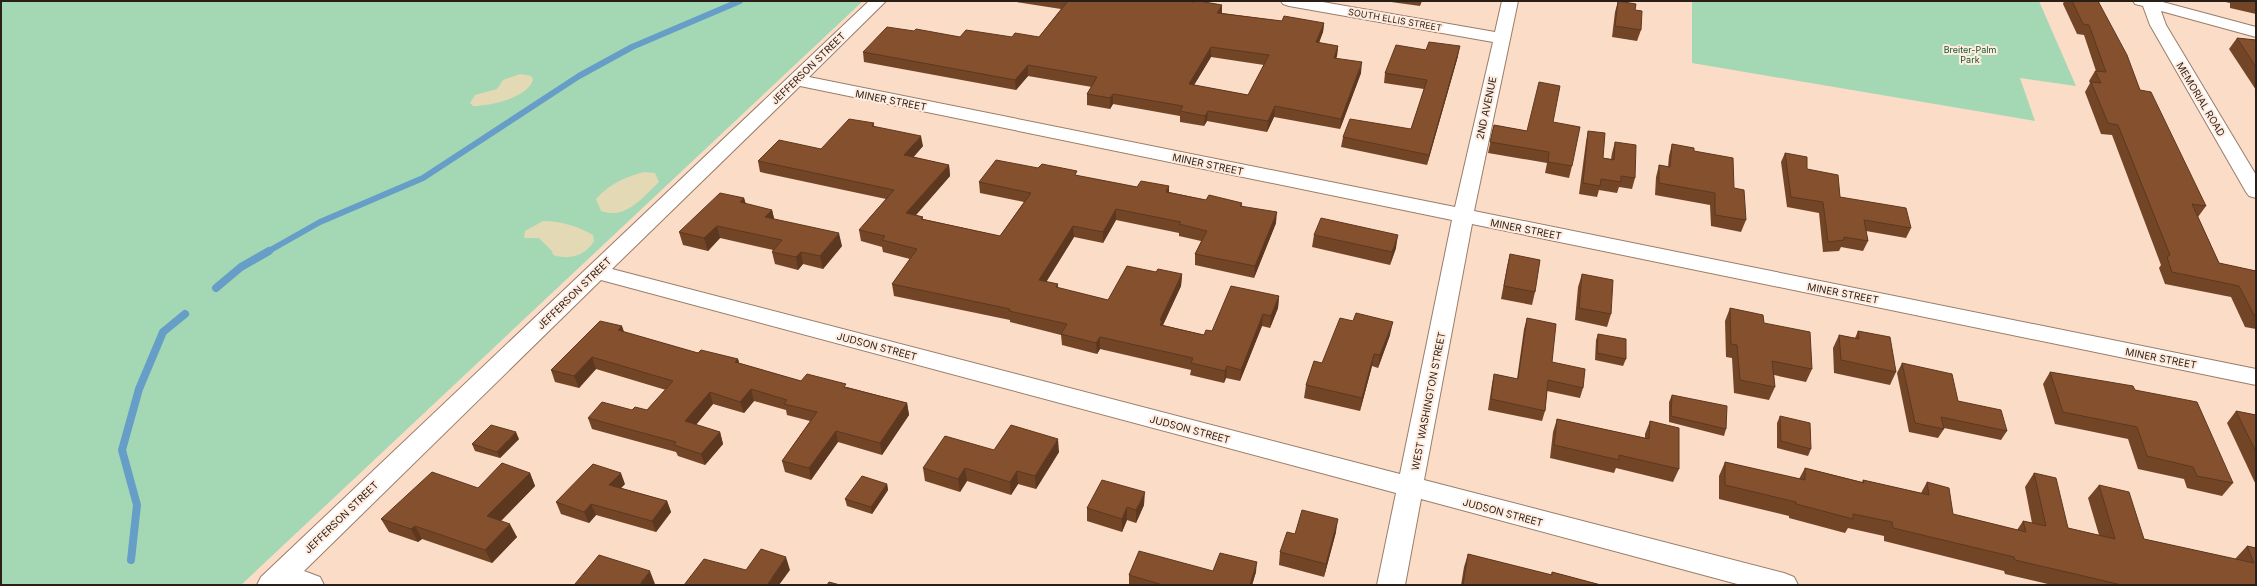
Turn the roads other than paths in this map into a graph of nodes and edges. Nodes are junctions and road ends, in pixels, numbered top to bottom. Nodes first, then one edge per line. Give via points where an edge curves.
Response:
1 (878, 1) edge
2 (1289, 1) edge
3 (1510, 1) edge
4 (2148, 2) edge
5 (2256, 32) edge
6 (1501, 38) junction
7 (796, 80) junction
8 (2256, 192) edge
9 (1463, 216) junction
10 (596, 272) junction
11 (2256, 377) edge
12 (1411, 488) junction
13 (277, 580) edge
14 (310, 585) edge
15 (1391, 585) edge
16 (1784, 585) edge

1 - 7 street, JEFFERSON STREET
2 - 6 street, SOUTH ELLIS STREET
3 - 6 street, 2ND AVENUE
4 - 5 street
4 - 8 street, MEMORIAL ROAD via 2158,26
6 - 9 street, 2ND AVENUE
7 - 9 street, MINER STREET
7 - 10 street, JEFFERSON STREET
9 - 11 street, MINER STREET
9 - 12 street, WEST WASHINGTON STREET
10 - 12 street, JUDSON STREET
10 - 13 street, JEFFERSON STREET
12 - 15 street, WEST WASHINGTON STREET
12 - 16 street, JUDSON STREET
13 - 14 street

